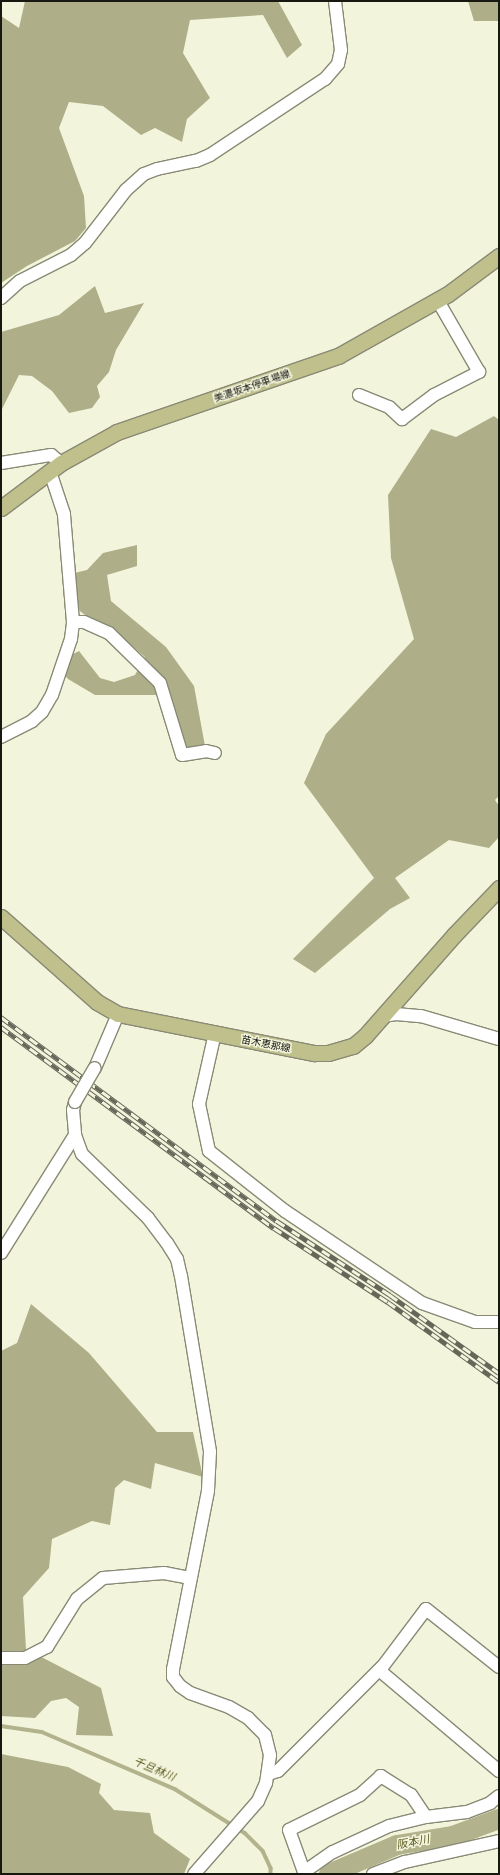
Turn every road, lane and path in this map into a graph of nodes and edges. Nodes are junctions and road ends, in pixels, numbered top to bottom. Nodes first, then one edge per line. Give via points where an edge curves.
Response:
1 (335, 1) edge
2 (499, 256) edge
3 (1, 298) edge
4 (438, 301) junction
5 (359, 395) dead end
6 (1, 463) edge
7 (55, 468) junction
8 (1, 508) edge
9 (73, 622) junction
10 (1, 736) edge
11 (215, 753) dead end
12 (499, 888) edge
13 (1, 917) edge
14 (118, 1014) junction
15 (383, 1016) junction
16 (215, 1034) junction
17 (499, 1039) edge
18 (75, 1135) junction
19 (1, 1252) edge
20 (499, 1322) edge
21 (190, 1578) junction
22 (1, 1658) edge
23 (499, 1667) edge
24 (379, 1670) junction
25 (499, 1771) edge
26 (268, 1774) junction
27 (499, 1796) edge
28 (426, 1818) junction
29 (499, 1841) edge
30 (194, 1874) edge
31 (373, 1874) edge

1 - 3 street via 341,50 338,64 325,79 210,155 144,174 126,190 71,255 20,282
2 - 4 main road, 美濃坂本停車場線
4 - 5 street via 479,372 434,395 402,419 389,407
4 - 7 main road, 美濃坂本停車場線 via 338,356 140,422
6 - 7 street via 51,455
7 - 8 main road, 美濃坂本停車場線
7 - 9 street via 64,514
9 - 10 street via 67,655 52,695 42,712 32,721
9 - 11 street via 84,622 109,633 160,683 182,755 206,751
12 - 15 main road, 苗木恵那線
13 - 14 main road, 苗木恵那線 via 97,1002
14 - 16 main road, 苗木恵那線
14 - 18 street, bridge via 95,1068 75,1102
15 - 16 main road, 苗木恵那線 via 353,1046 328,1053 314,1053
15 - 17 street via 421,1016
16 - 20 street via 199,1104 209,1151 285,1211 422,1303 475,1322
18 - 19 street
18 - 21 street via 82,1154 148,1218 177,1259 210,1452 208,1491
21 - 22 street via 164,1574 103,1578 77,1599 47,1647 25,1658
21 - 26 street via 172,1669 174,1677 180,1686 190,1693 229,1707 259,1728 265,1735 269,1750
23 - 24 street via 426,1609
24 - 25 street
24 - 26 street via 278,1771
26 - 30 street via 264,1792
27 - 28 street via 490,1803 467,1812
28 - 28 street via 389,1826 333,1852 304,1872 289,1830 360,1795 381,1776 411,1795
29 - 31 street via 405,1862

